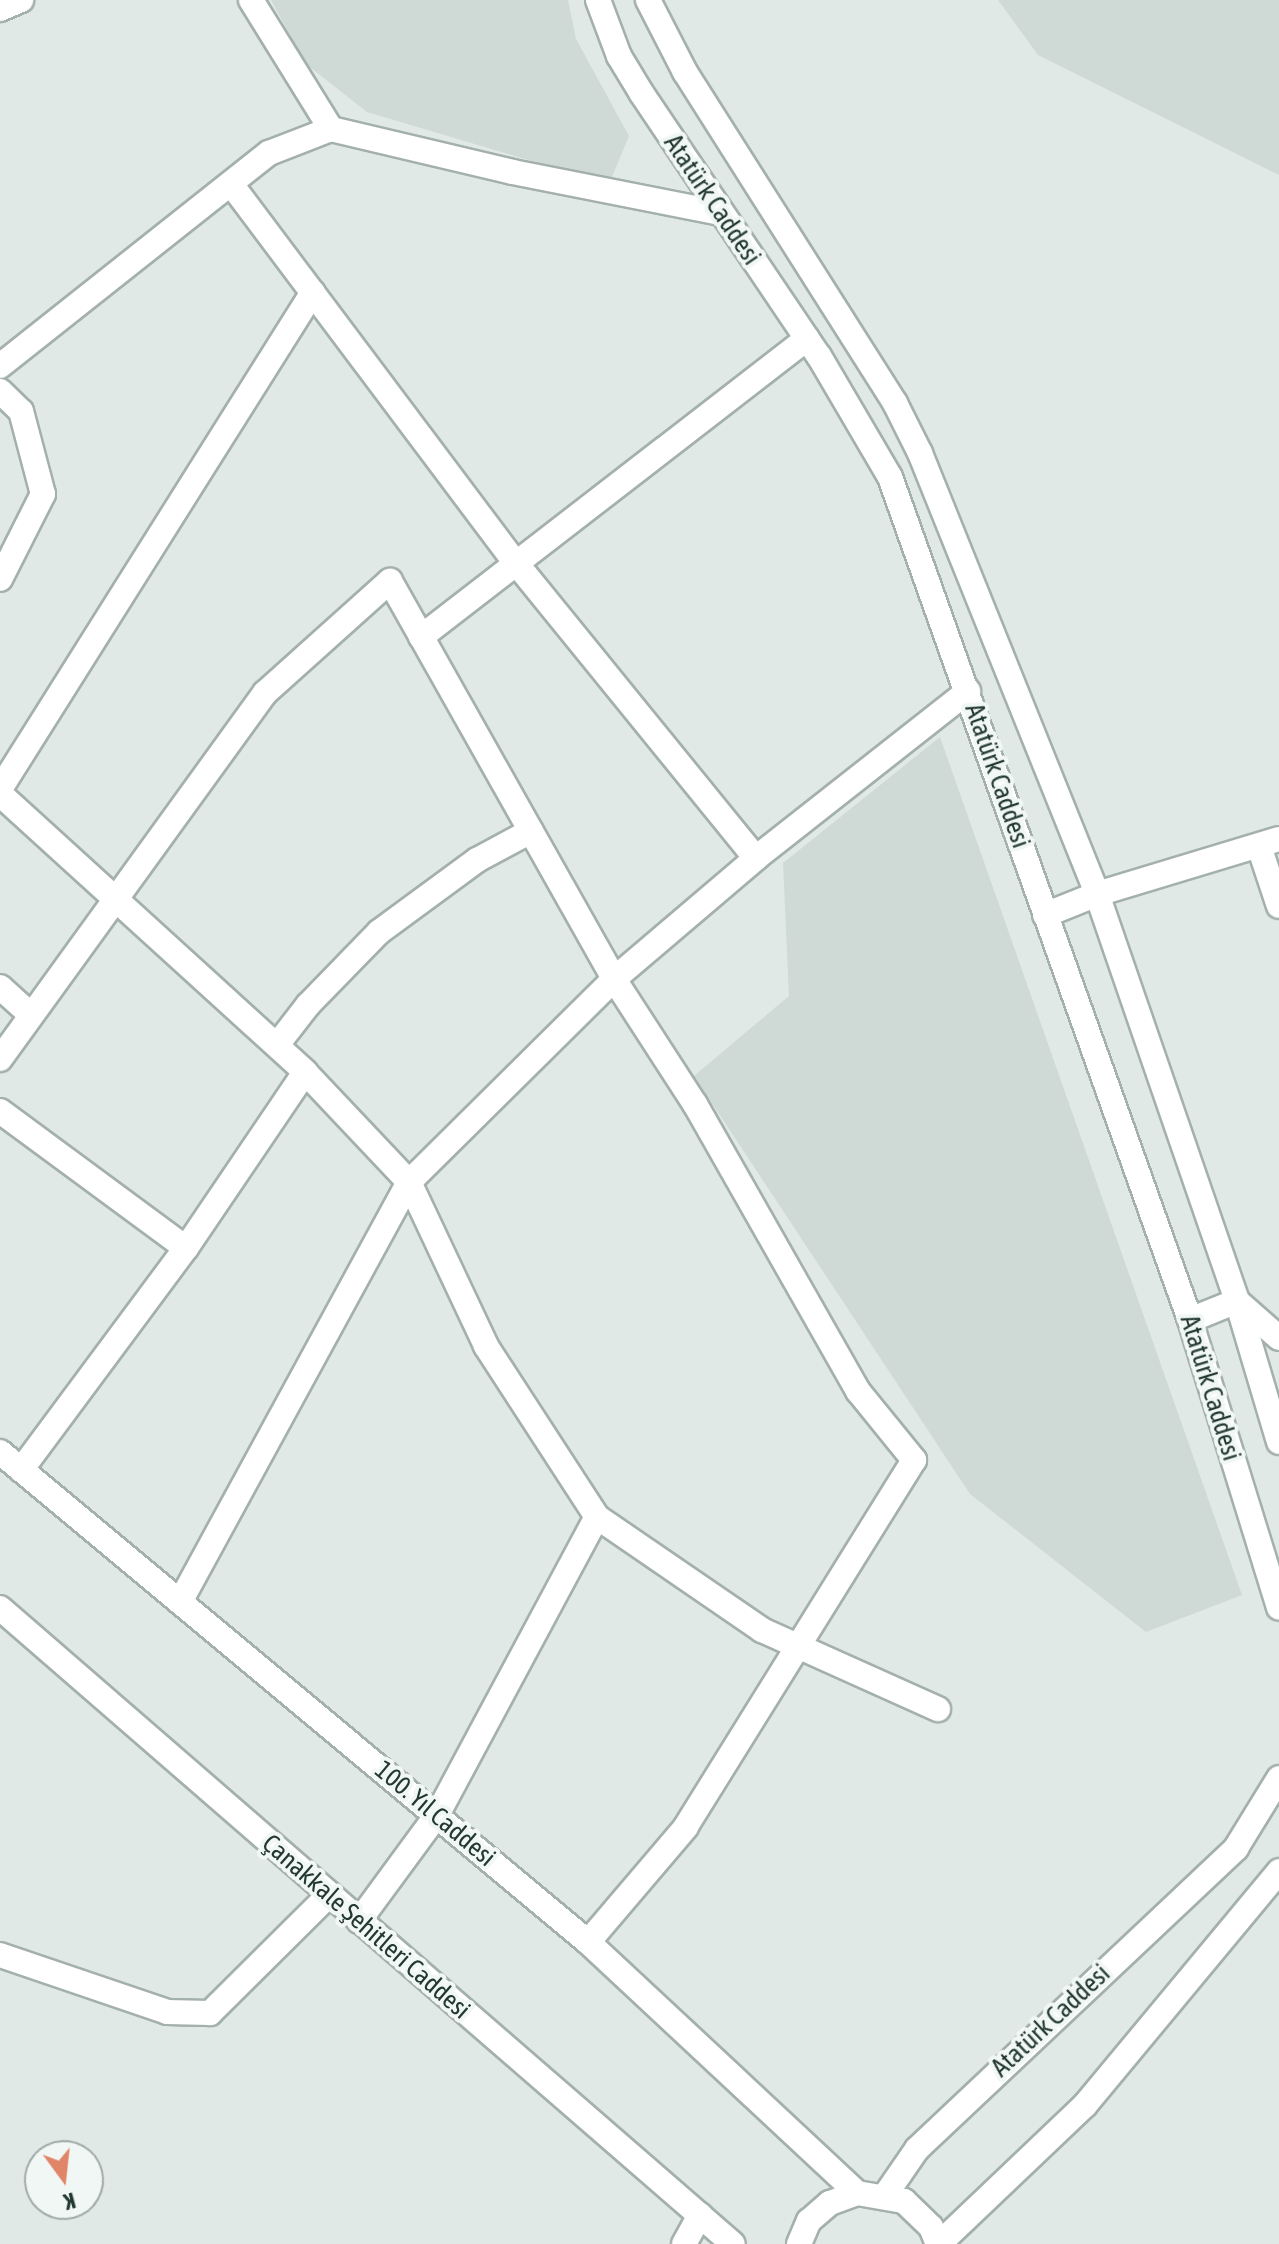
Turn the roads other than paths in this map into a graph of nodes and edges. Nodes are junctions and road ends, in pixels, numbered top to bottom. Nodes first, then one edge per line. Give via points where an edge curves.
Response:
1 (21, 0) edge
2 (251, 0) edge
3 (598, 0) edge
4 (648, 0) edge
5 (0, 9) edge
6 (331, 129) junction
7 (231, 184) junction
8 (720, 213) junction
9 (313, 292) junction
10 (807, 339) junction
11 (0, 366) edge
12 (0, 391) edge
13 (516, 563) junction
14 (0, 579) edge
15 (421, 637) junction
16 (968, 691) junction
17 (0, 792) edge
18 (531, 831) junction
19 (1269, 843) edge
20 (756, 858) junction
21 (1097, 894) junction
22 (114, 897) junction
23 (1279, 906) edge
24 (1045, 915) junction
25 (614, 979) junction
26 (0, 987) edge
27 (31, 1015) junction
28 (277, 1045) junction
29 (0, 1059) edge
30 (305, 1072) junction
31 (0, 1111) edge
32 (409, 1182) junction
33 (186, 1248) junction
34 (1237, 1301) junction
35 (1190, 1320) junction
36 (1279, 1338) edge
37 (1279, 1442) edge
38 (0, 1452) edge
39 (21, 1470) junction
40 (597, 1517) junction
41 (180, 1602) junction
42 (0, 1608) edge
43 (1279, 1608) edge
44 (797, 1646) junction
45 (938, 1709) dead end
46 (1279, 1778) edge
47 (437, 1815) junction
48 (1279, 1871) edge
49 (329, 1895) junction
50 (359, 1921) junction
51 (588, 1942) junction
52 (0, 1955) edge
53 (857, 2193) junction
54 (886, 2194) junction
55 (700, 2215) junction
56 (684, 2244) edge
57 (733, 2244) edge
58 (799, 2244) edge
59 (938, 2244) edge

1 - 5 street
2 - 6 street
3 - 8 street, Atatürk Caddesi via 619,56
4 - 21 street, Atatürk Caddesi via 685,72 895,403 925,465
6 - 7 street via 269,153
6 - 8 street
7 - 9 street
7 - 11 street
8 - 10 street, Atatürk Caddesi
9 - 13 street
9 - 17 street
10 - 13 street
10 - 16 street, Atatürk Caddesi via 890,477
12 - 14 street via 21,411 43,494
13 - 15 street
13 - 20 street
15 - 18 street
15 - 22 street via 390,581 265,693
16 - 20 street
16 - 24 street, Atatürk Caddesi
17 - 22 street
18 - 25 street
18 - 28 street via 477,860 379,932
19 - 21 street
19 - 23 street
20 - 25 street
21 - 24 street
21 - 34 street, Atatürk Caddesi
22 - 27 street
22 - 28 street
24 - 35 street, Atatürk Caddesi
25 - 32 street
25 - 44 street via 695,1104 858,1391 914,1460
26 - 27 street
27 - 29 street
28 - 30 street
30 - 32 street
30 - 33 street
31 - 33 street
32 - 40 street via 486,1346
32 - 41 street
33 - 39 street
34 - 35 street
34 - 36 street
34 - 37 street, Atatürk Caddesi
35 - 43 street, Atatürk Caddesi
38 - 39 street, 100. Yıl Caddesi
39 - 41 street, 100. Yıl Caddesi
40 - 44 street via 762,1630
40 - 47 street
41 - 47 street, 100. Yıl Caddesi
42 - 49 street, Çanakkale Şehitleri Caddesi
44 - 45 street
44 - 51 street via 686,1827
46 - 54 street, Atatürk Caddesi via 1236,1848 917,2149
47 - 50 street
47 - 51 street, 100. Yıl Caddesi
48 - 59 street via 1085,2105
49 - 50 street, Çanakkale Şehitleri Caddesi
49 - 52 street via 210,2013 167,2012
50 - 55 street, Çanakkale Şehitleri Caddesi
51 - 53 street, 100. Yıl Caddesi
53 - 54 street
53 - 58 street via 830,2203 809,2221
54 - 59 street via 919,2213
55 - 56 street
55 - 57 street, Çanakkale Şehitleri Caddesi

